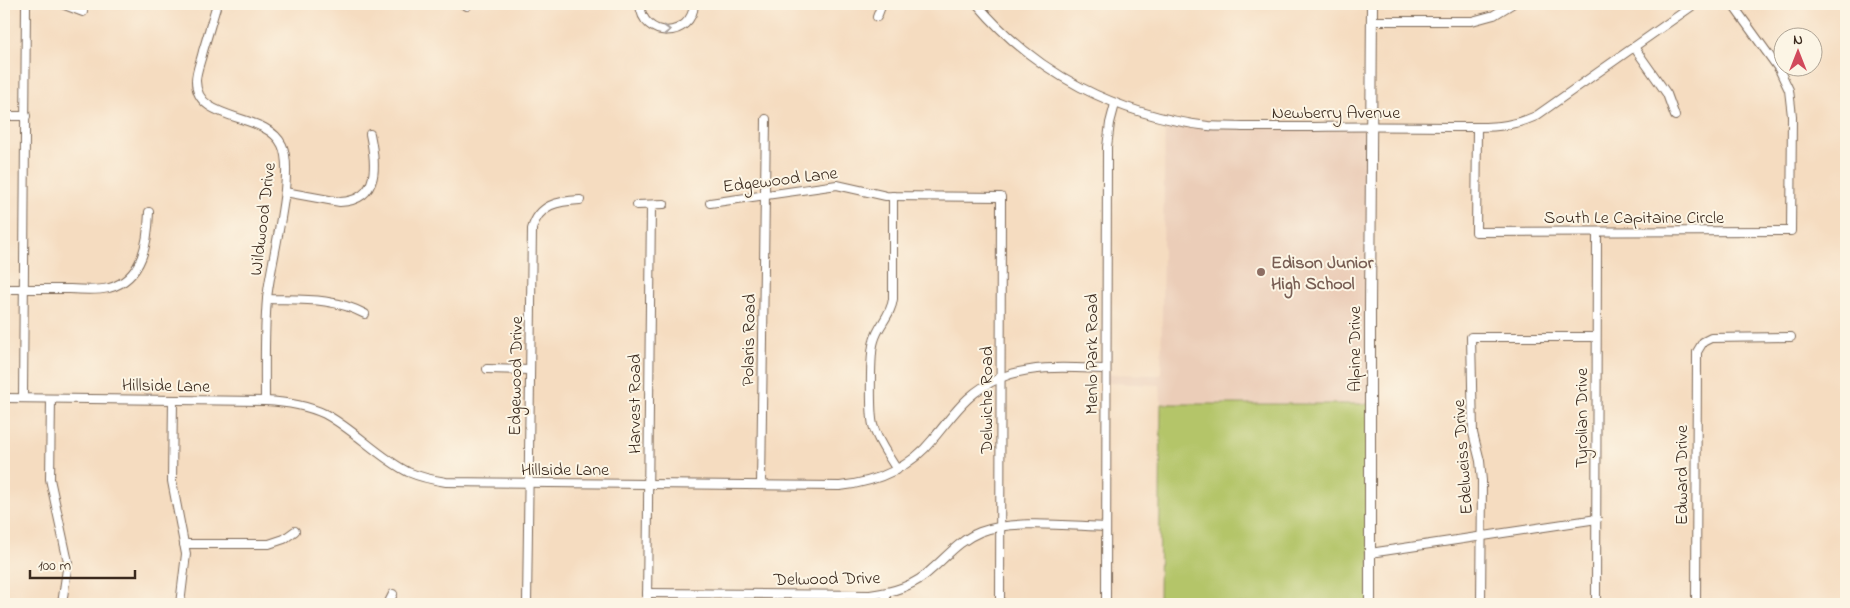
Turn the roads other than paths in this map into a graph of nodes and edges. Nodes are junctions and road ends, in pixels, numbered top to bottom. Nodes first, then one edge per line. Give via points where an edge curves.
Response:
1 (26, 4) edge
2 (62, 4) edge
3 (217, 4) edge
4 (640, 4) edge
5 (694, 4) edge
6 (882, 4) edge
7 (977, 4) edge
8 (1372, 4) edge
9 (1512, 4) edge
10 (1695, 4) edge
11 (1732, 4) edge
12 (83, 12) dead end
13 (877, 17) dead end
14 (1372, 21) junction
15 (1634, 47) junction
16 (1115, 104) junction
17 (4, 116) edge
18 (26, 116) junction
19 (1675, 116) dead end
20 (766, 119) dead end
21 (1371, 126) junction
22 (1477, 127) junction
23 (370, 134) dead end
24 (285, 192) junction
25 (765, 195) junction
26 (893, 196) junction
27 (1001, 196) joint
28 (580, 200) dead end
29 (710, 203) dead end
30 (664, 204) dead end
31 (638, 205) dead end
32 (651, 205) junction
33 (148, 212) dead end
34 (1597, 232) junction
35 (4, 289) edge
36 (24, 289) junction
37 (267, 299) junction
38 (365, 314) dead end
39 (1596, 337) junction
40 (1791, 337) dead end
41 (487, 369) dead end
42 (1106, 369) junction
43 (530, 370) junction
44 (1001, 378) junction
45 (4, 398) edge
46 (23, 398) junction
47 (51, 399) junction
48 (173, 400) junction
49 (265, 401) junction
50 (897, 470) junction
51 (528, 484) junction
52 (649, 484) junction
53 (761, 485) junction
54 (1597, 519) junction
55 (1000, 526) junction
56 (1106, 527) junction
57 (294, 531) dead end
58 (1482, 536) junction
59 (184, 544) junction
60 (1370, 553) junction
61 (647, 593) junction
62 (886, 593) junction
63 (393, 594) dead end
64 (62, 604) edge
65 (180, 604) edge
66 (388, 604) edge
67 (527, 604) edge
68 (647, 604) edge
69 (886, 604) edge
70 (1000, 604) edge
71 (1106, 604) edge
72 (1370, 604) edge
73 (1481, 604) edge
74 (1596, 604) edge
75 (1696, 604) edge

1 - 18 street
2 - 12 street
3 - 24 street, Wildwood Drive via 197,73 198,91 213,108 261,125 274,134 286,159
4 -> 5 street via 650,26 665,31 676,30 685,24
6 - 13 street
7 - 16 street, Newberry Avenue via 1002,32 1038,62 1078,87
8 - 14 street, Alpine Drive
9 - 14 street via 1494,15 1472,21
10 - 15 street, Newberry Avenue
11 - 34 street, South Le Capitaine Circle via 1779,69 1788,90 1792,116 1792,231
14 - 21 street, Alpine Drive
15 - 19 street via 1667,94
15 - 22 street, Newberry Avenue via 1536,116 1514,124
16 - 21 street, Newberry Avenue via 1160,118 1210,126
16 - 42 street, Menlo Park Road via 1107,147
17 - 18 street
18 - 36 street
20 - 25 street, Polaris Road
21 - 22 street, Newberry Avenue
21 - 60 street, Alpine Drive
22 - 34 street, South Le Capitaine Circle via 1476,232
23 - 24 street via 375,156 374,174 369,187 359,197 340,202
24 - 37 street, Wildwood Drive
25 - 26 street, Edgewood Lane via 837,185
25 - 29 street, Edgewood Lane
25 - 53 street, Polaris Road
26 - 27 street, Edgewood Lane
26 - 50 street via 893,300 890,314 878,330 873,344 872,417 876,432
27 - 44 street, Delwiche Road
28 - 43 street, Edgewood Drive via 553,203 534,222
30 - 32 street
31 - 32 street
32 - 52 street, Harvest Road
33 - 36 street via 148,236 141,260 131,276 116,286 72,290
34 - 39 street, Tyrolian Drive
35 - 36 street
36 - 46 street
37 - 38 street via 330,301
37 - 49 street, Wildwood Drive
39 - 54 street, Tyrolian Drive
39 - 58 street, Edelweiss Drive via 1472,337 1473,433 1482,472
40 - 75 street, Edward Drive via 1714,338 1706,340 1697,354
41 - 43 street
42 - 44 street, Hillside Lane via 1031,369
42 - 56 street, Menlo Park Road
43 - 51 street, Edgewood Drive
44 - 50 street, Hillside Lane via 977,390 956,408 923,451
44 - 55 street, Delwiche Road
45 - 46 street, Hillside Lane
46 - 47 street, Hillside Lane
47 - 48 street, Hillside Lane
47 - 64 street via 50,479 68,562
48 - 49 street, Hillside Lane
48 - 59 street via 172,481
49 - 51 street, Hillside Lane via 299,405 325,414 397,465 421,477 446,482
50 - 53 street, Hillside Lane via 840,486
51 - 52 street, Hillside Lane
51 - 67 street, Edgewood Drive
52 - 53 street, Hillside Lane
52 - 61 street, Harvest Road
54 - 58 street
54 - 74 street, Tyrolian Drive
55 - 56 street, Delwood Drive
55 - 62 street, Delwood Drive via 969,537 924,577 902,589
55 - 70 street, Delwiche Road
56 - 71 street, Menlo Park Road
57 - 59 street via 269,544
58 - 60 street
58 - 73 street, Edelweiss Drive
59 - 65 street via 186,554
60 - 72 street, Alpine Drive
61 - 62 street, Delwood Drive
61 - 68 street, Harvest Road
62 - 69 street
63 - 66 street

